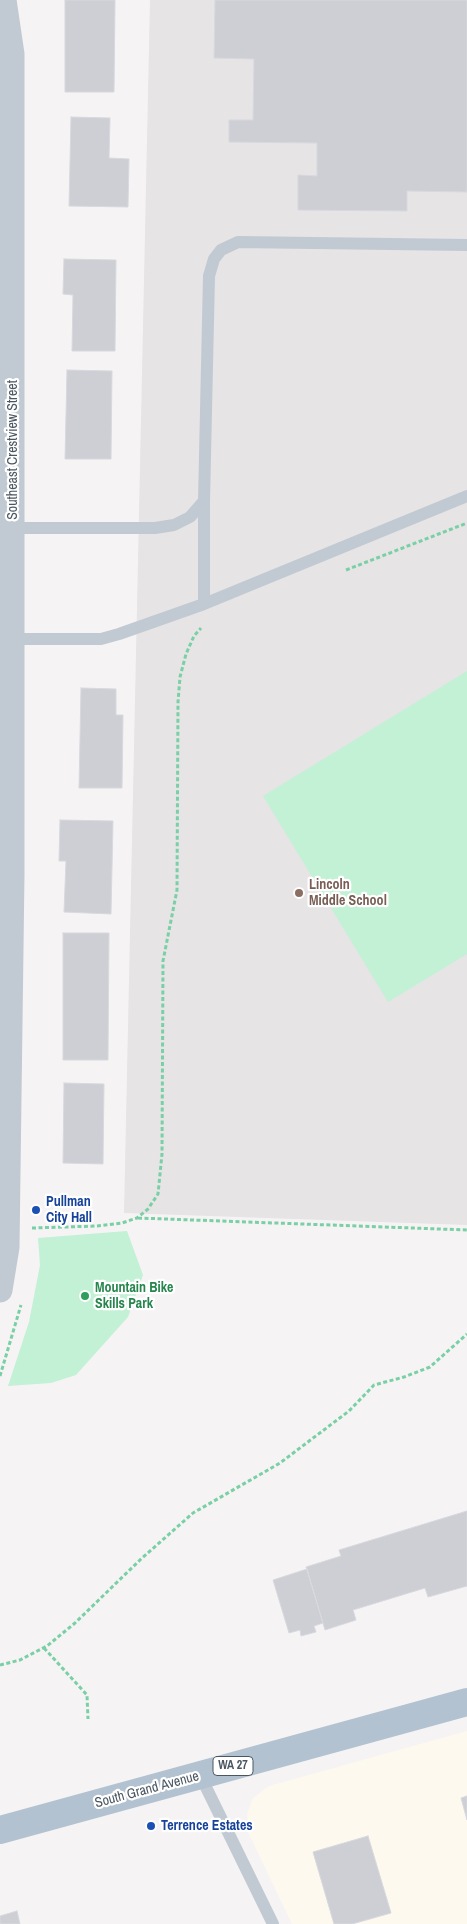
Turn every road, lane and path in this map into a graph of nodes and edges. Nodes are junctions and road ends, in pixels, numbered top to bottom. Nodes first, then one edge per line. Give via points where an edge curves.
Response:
1 (4, 0) edge
2 (467, 245) edge
3 (467, 496) edge
4 (204, 501) junction
5 (467, 523) edge
6 (13, 528) junction
7 (339, 572) dead end
8 (204, 604) junction
9 (203, 626) dead end
10 (10, 639) junction
11 (6, 873) edge
12 (137, 1218) junction
13 (2, 1228) edge
14 (467, 1230) edge
15 (0, 1290) edge
16 (467, 1334) edge
17 (44, 1648) junction
18 (0, 1665) edge
19 (467, 1702) edge
20 (88, 1718) dead end
21 (200, 1775) junction
22 (0, 1830) edge
23 (273, 1924) edge

1 - 6 street, Southeast Crestview Street via 12,54
2 - 4 lane via 238,242 221,250 214,259 209,276
3 - 8 lane
4 - 6 lane via 190,517 174,525 155,528
4 - 8 lane
5 - 7 path
6 - 10 street, Southeast Crestview Street
8 - 10 lane via 101,639
9 - 12 path via 194,636 186,654 178,702 177,890 163,961 161,1177 158,1194
10 - 11 street, Southeast Crestview Street
11 - 13 street, Southeast Crestview Street
12 - 13 path via 98,1226
12 - 14 path
13 - 15 street, Southeast Crestview Street via 7,1247
16 - 17 path via 430,1367 374,1385 349,1411 280,1463 193,1513
17 - 18 path via 20,1660
17 - 20 path via 87,1695
19 - 21 main road, South Grand Avenue / WA 27
21 - 22 main road, South Grand Avenue / WA 27
21 - 23 lane

